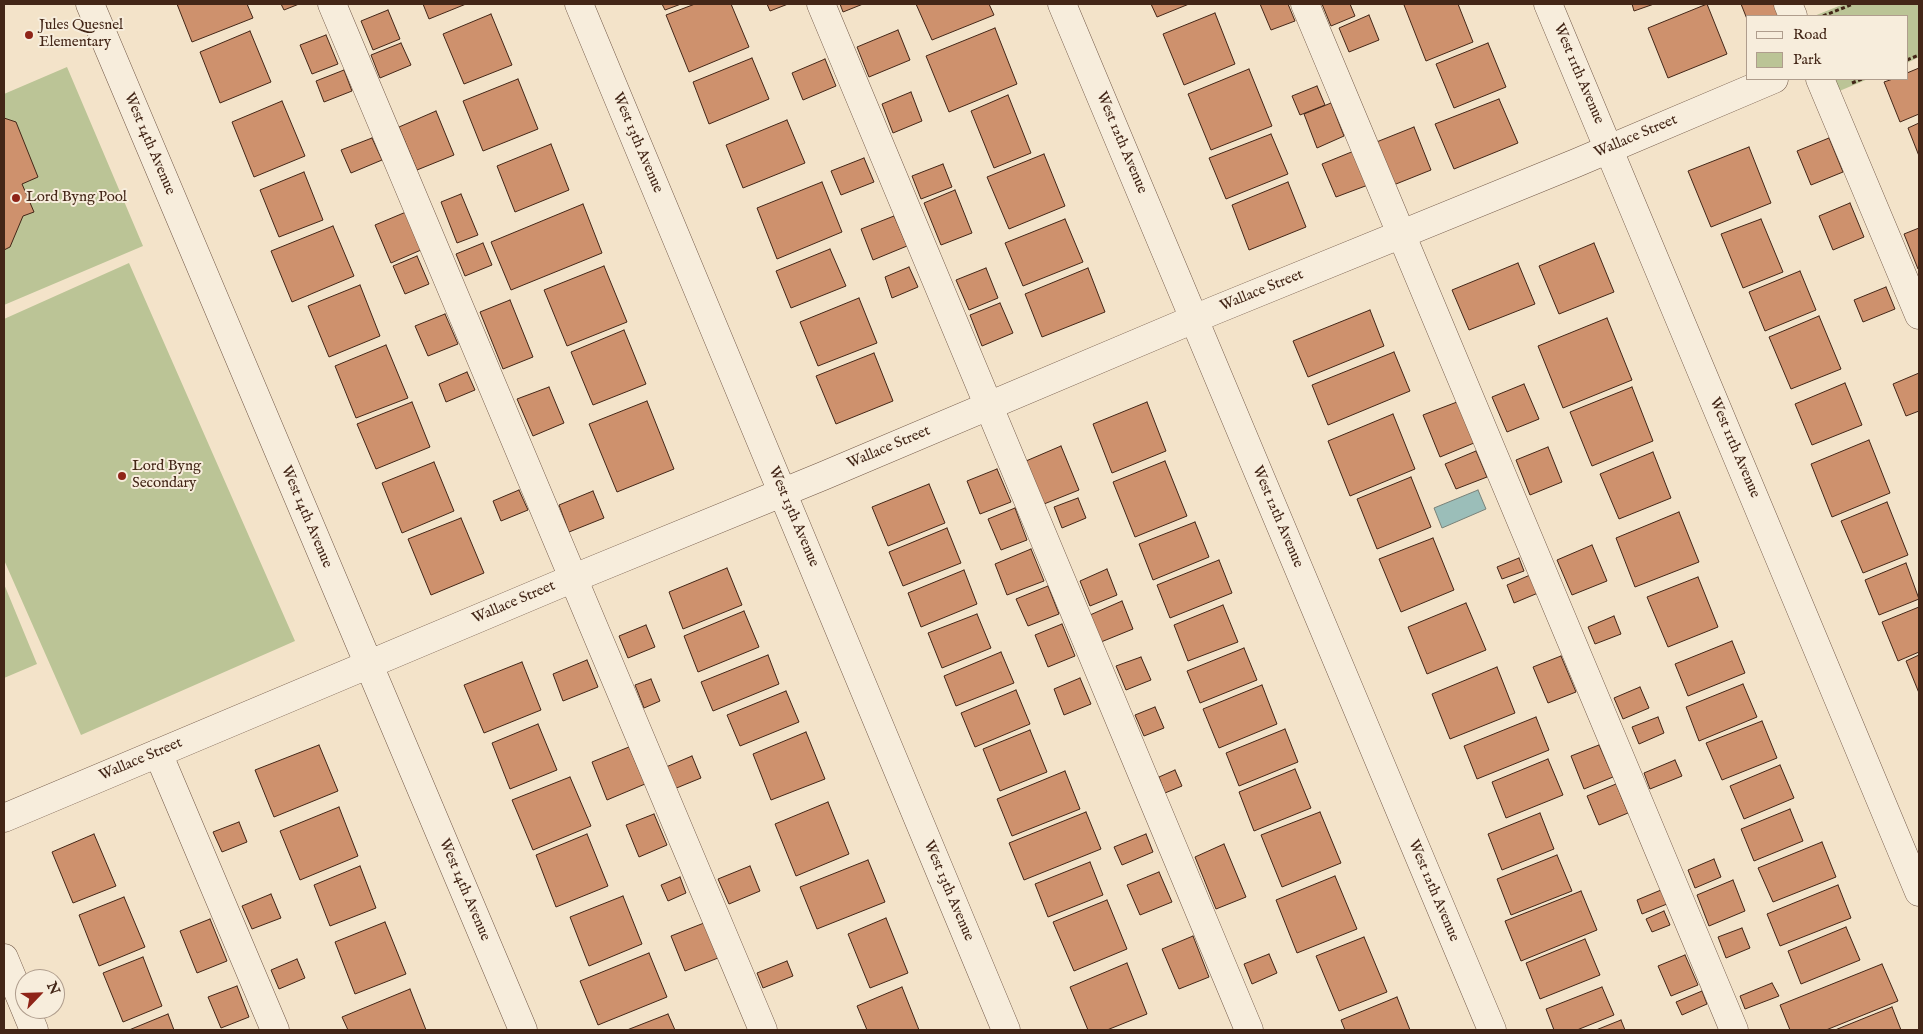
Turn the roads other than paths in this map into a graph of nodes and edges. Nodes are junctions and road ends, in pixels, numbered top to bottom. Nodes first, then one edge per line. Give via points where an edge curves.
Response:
1 (90, 4) edge
2 (332, 4) edge
3 (579, 4) edge
4 (821, 4) edge
5 (1062, 4) edge
6 (1305, 4) edge
7 (1548, 4) edge
8 (1772, 80) edge
9 (1820, 80) edge
10 (1609, 149) junction
11 (1401, 234) junction
12 (1919, 315) edge
13 (1194, 319) junction
14 (988, 406) junction
15 (783, 492) junction
16 (574, 578) junction
17 (369, 665) junction
18 (158, 753) junction
19 (4, 818) edge
20 (1919, 892) edge
21 (4, 958) edge
22 (34, 1030) edge
23 (275, 1030) edge
24 (523, 1030) edge
25 (763, 1030) edge
26 (1006, 1030) edge
27 (1249, 1030) edge
28 (1492, 1030) edge
29 (1734, 1030) edge

1 - 17 street, West 14th Avenue
2 - 16 street
3 - 15 street, West 13th Avenue
4 - 14 street
5 - 13 street, West 12th Avenue
6 - 11 street
7 - 10 street, West 11th Avenue
8 - 10 street, Wallace Street
9 - 12 street
10 - 11 street, Wallace Street
10 - 20 street, West 11th Avenue
11 - 13 street, Wallace Street
11 - 29 street
13 - 14 street, Wallace Street
13 - 28 street, West 12th Avenue
14 - 15 street, Wallace Street
14 - 27 street
15 - 16 street, Wallace Street
15 - 26 street, West 13th Avenue
16 - 17 street, Wallace Street
16 - 25 street
17 - 18 street, Wallace Street
17 - 24 street, West 14th Avenue
18 - 19 street, Wallace Street
18 - 23 street
21 - 22 street

